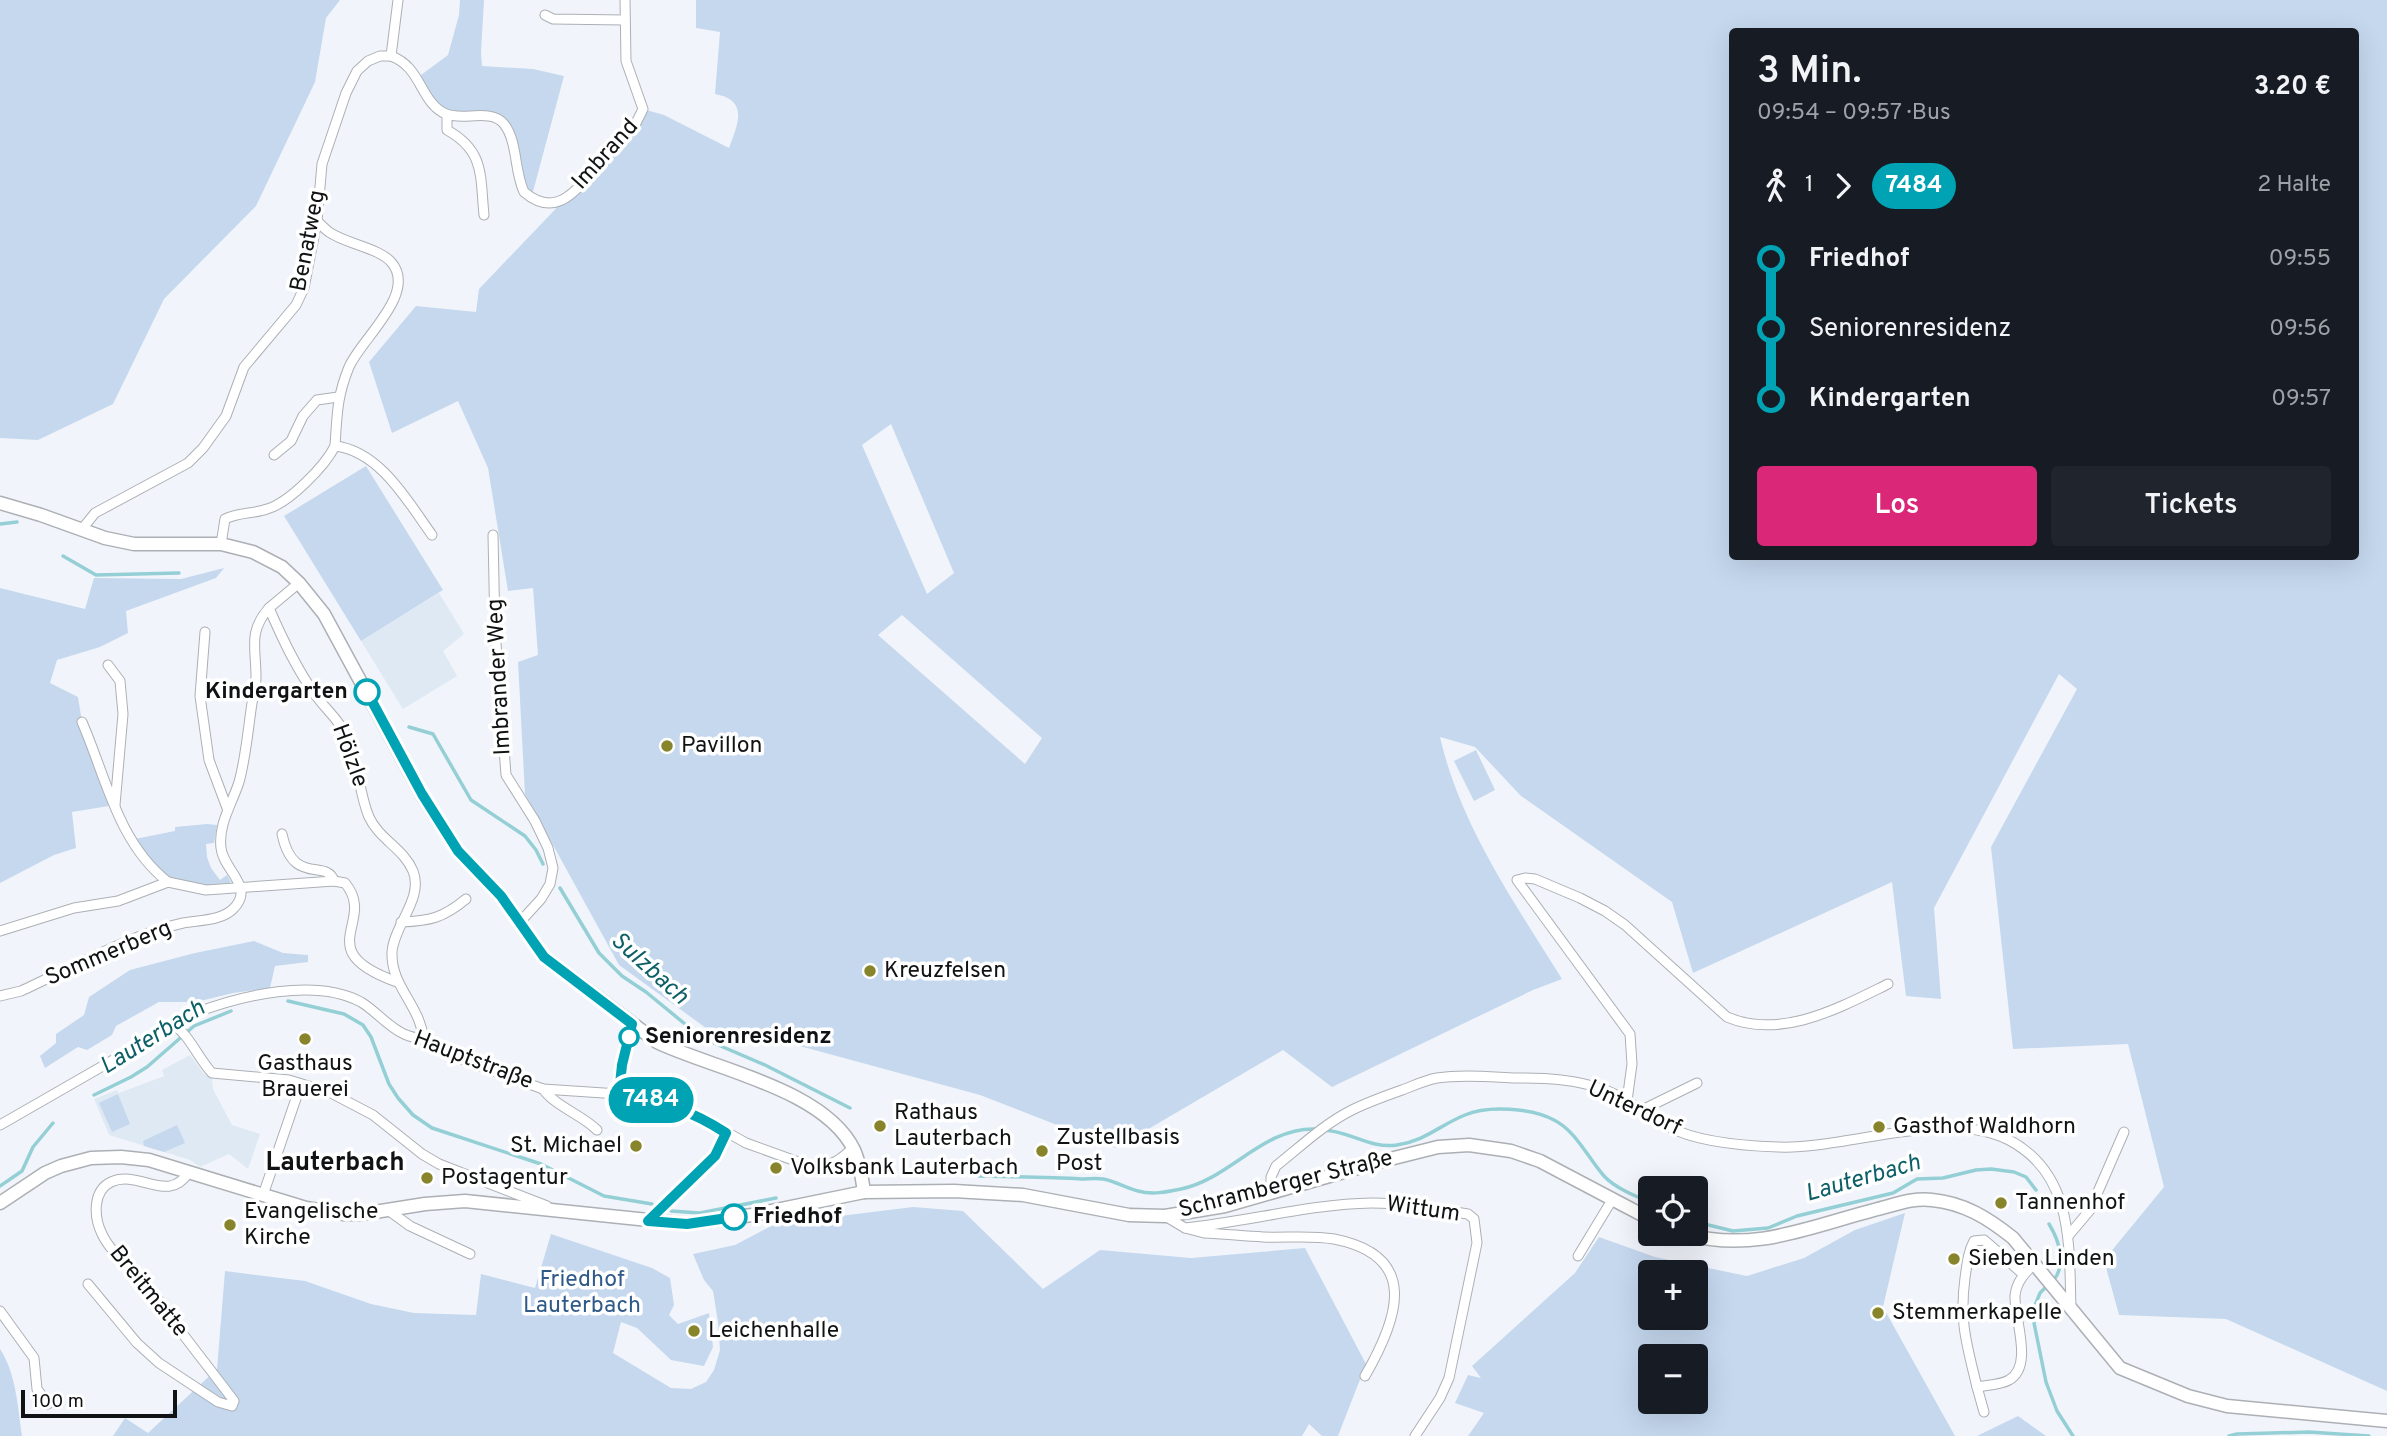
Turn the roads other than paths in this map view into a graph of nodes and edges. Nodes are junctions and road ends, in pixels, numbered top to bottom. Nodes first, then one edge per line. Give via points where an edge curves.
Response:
1 (398, 0) edge
2 (625, 0) edge
3 (545, 15) dead end
4 (624, 20) junction
5 (391, 56) junction
6 (447, 114) junction
7 (484, 215) dead end
8 (317, 221) junction
9 (338, 397) junction
10 (335, 446) junction
11 (274, 455) dead end
12 (0, 503) edge
13 (82, 530) junction
14 (432, 535) dead end
15 (493, 535) dead end
16 (221, 544) junction
17 (299, 583) junction
18 (269, 607) junction
19 (205, 632) dead end
20 (108, 665) dead end
21 (82, 722) dead end
22 (115, 805) junction
23 (227, 808) junction
24 (282, 834) dead end
25 (334, 881) junction
26 (168, 882) junction
27 (241, 887) junction
28 (466, 899) dead end
29 (401, 922) junction
30 (520, 922) junction
31 (0, 931) edge
32 (397, 982) junction
33 (1888, 984) dead end
34 (0, 996) edge
35 (632, 1024) junction
36 (178, 1028) junction
37 (426, 1041) junction
38 (1698, 1083) dead end
39 (301, 1084) junction
40 (543, 1088) junction
41 (619, 1094) junction
42 (1627, 1101) junction
43 (1643, 1110) junction
44 (0, 1125) edge
45 (597, 1130) dead end
46 (2124, 1132) dead end
47 (726, 1133) junction
48 (853, 1148) junction
49 (190, 1172) junction
50 (864, 1192) junction
51 (1271, 1193) junction
52 (263, 1195) junction
53 (1612, 1200) junction
54 (0, 1203) edge
55 (388, 1210) junction
56 (558, 1210) junction
57 (1638, 1213) edge
58 (1165, 1216) junction
59 (648, 1221) junction
60 (1185, 1228) junction
61 (2069, 1235) junction
62 (1708, 1238) edge
63 (470, 1254) dead end
64 (1578, 1256) dead end
65 (2034, 1264) junction
66 (2024, 1274) junction
67 (88, 1284) dead end
68 (0, 1311) edge
69 (2071, 1311) junction
70 (1365, 1376) dead end
71 (1977, 1387) junction
72 (48, 1404) dead end
73 (1984, 1412) dead end
74 (2387, 1421) edge
75 (1415, 1436) edge

1 - 5 street
2 - 4 street, Imbrand
3 - 4 street
4 - 6 street, Imbrand via 626,61 643,109 641,116 567,197 544,203 524,192 502,121
5 - 6 street via 410,66 432,103
5 - 8 street, Benatweg via 380,56 362,66 346,93 323,164
6 - 7 street via 447,130 470,147 478,165
8 - 9 street via 329,232 391,261 398,274 398,290 350,363
8 - 13 street, Benatweg via 304,288 296,304 244,367 226,416 203,448 188,463 95,513
9 - 10 street
9 - 11 street via 317,400 291,441
10 - 14 street via 359,453 382,470
10 - 16 street via 328,460 282,502 225,519
12 - 13 main road
13 - 16 main road via 134,544
15 - 30 street, Imbrander Weg via 506,775 535,821 553,868 541,899
16 - 17 main road via 253,552
17 - 18 street
17 - 30 main road via 330,623 458,851
18 - 23 street via 257,621 253,637 256,680 239,782
18 - 29 street, Hölzle via 293,661 348,738 369,817 414,873 415,888
19 - 23 street via 200,696 209,761
20 - 22 street via 120,681 123,714
21 - 22 street
22 - 26 street via 140,855
23 - 27 street via 221,849
24 - 25 street via 295,864 326,871
25 - 27 street
25 - 32 street via 351,890 353,956 367,970
26 - 27 street via 206,890
26 - 31 street via 118,901 74,908
27 - 34 street, Sommerberg via 240,898 228,913 151,933
28 - 29 street via 438,918
29 - 32 street, Hölzle via 392,952
30 - 35 main road via 544,957
32 - 37 street, Hölzle
33 - 42 street via 1831,1012 1764,1026 1740,1023 1714,1007 1605,911 1535,879 1517,880 1630,1034
35 - 41 street
35 - 48 main road via 676,1051 797,1098 831,1123
36 - 37 street, Hauptstraße via 195,1013 246,997 318,992 360,1002 404,1034
36 - 39 street via 212,1073
36 - 44 street, Hauptstraße
37 - 40 street, Hauptstraße via 448,1054
38 - 43 street
39 - 52 street
39 - 56 street via 360,1107 439,1164
40 - 41 street, Hauptstraße
40 - 45 street
41 - 47 street, Hauptstraße via 687,1110
42 - 43 street, Unterdorf
42 - 51 street, Unterdorf via 1595,1087 1553,1079 1436,1078 1351,1110 1330,1124 1276,1166
43 - 61 street, Unterdorf via 1689,1135 1778,1147 1974,1129 2008,1140 2040,1163 2061,1200
46 - 61 street via 2090,1210
47 - 48 street, Hauptstraße via 815,1168 838,1162
47 - 59 street via 715,1156
48 - 50 main road
49 - 52 main road, Schramberger Straße
49 - 54 main road, Schramberger Straße via 134,1158 91,1158 45,1173
49 - 67 street, Breitmatte via 170,1186 125,1179 111,1182 98,1197 99,1227 234,1401 232,1406 159,1363
50 - 58 main road, Schramberger Straße via 997,1192 1129,1215
50 - 59 main road, Schramberger Straße via 717,1220 687,1224
51 - 53 main road, Schramberger Straße via 1404,1155 1469,1145 1540,1161
51 - 58 main road, Schramberger Straße
52 - 55 main road, Schramberger Straße via 330,1213
53 - 57 main road, Schramberger Straße
53 - 64 street
55 - 56 main road, Schramberger Straße via 465,1201
55 - 63 street via 410,1226
56 - 59 main road, Schramberger Straße
58 - 60 street
60 - 70 street via 1204,1233 1334,1239 1378,1257 1394,1280 1394,1306 1390,1325
60 - 75 street, Wittum via 1373,1203 1468,1214 1474,1219 1477,1242 1449,1378
61 - 69 street, Unterdorf
62 - 65 main road via 1752,1242 1775,1238 1929,1199 1965,1207 1991,1221 2013,1238
65 - 66 street
65 - 69 main road
66 - 71 street via 2015,1295 2022,1351 2018,1372 2009,1381
66 - 71 street via 1984,1240 1974,1241 1969,1250 1962,1326
68 - 72 street via 34,1358 37,1389
69 - 74 main road via 2120,1368 2188,1396 2251,1409
71 - 73 street

